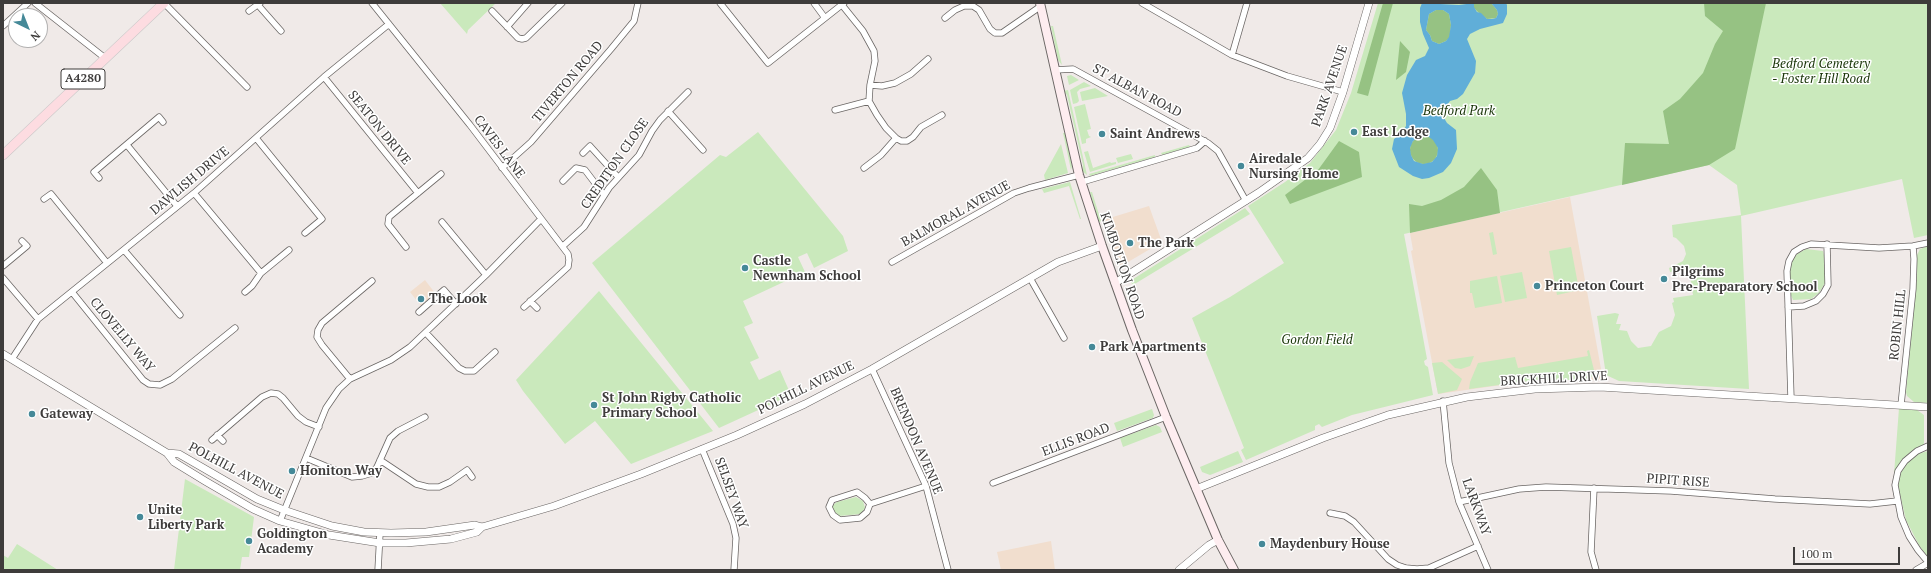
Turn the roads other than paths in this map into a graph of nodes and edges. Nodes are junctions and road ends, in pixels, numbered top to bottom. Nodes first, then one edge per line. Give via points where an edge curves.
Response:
1 (28, 3) edge
2 (35, 3) edge
3 (164, 3) edge
4 (372, 3) edge
5 (528, 3) edge
6 (562, 3) edge
7 (638, 3) edge
8 (720, 3) edge
9 (814, 3) edge
10 (1142, 3) edge
11 (1247, 3) edge
12 (1369, 3) edge
13 (259, 4) edge
14 (843, 4) edge
15 (1041, 5) edge
16 (249, 11) dead end
17 (492, 11) dead end
18 (825, 18) junction
19 (945, 18) dead end
20 (389, 24) junction
21 (3, 26) edge
22 (507, 27) junction
23 (281, 31) dead end
24 (1232, 55) junction
25 (105, 58) junction
26 (928, 59) dead end
27 (1055, 70) junction
28 (324, 77) junction
29 (870, 85) junction
30 (247, 87) dead end
31 (688, 92) dead end
32 (1343, 92) junction
33 (869, 101) junction
34 (834, 110) dead end
35 (668, 111) junction
36 (942, 115) dead end
37 (163, 122) dead end
38 (256, 138) junction
39 (896, 138) junction
40 (1205, 141) junction
41 (127, 145) junction
42 (703, 150) dead end
43 (583, 153) dead end
44 (3, 155) edge
45 (502, 168) junction
46 (864, 168) dead end
47 (441, 174) dead end
48 (99, 178) dead end
49 (618, 178) junction
50 (1080, 178) junction
51 (563, 181) dead end
52 (194, 193) junction
53 (418, 193) junction
54 (604, 195) junction
55 (44, 199) dead end
56 (1246, 201) junction
57 (177, 206) junction
58 (540, 220) junction
59 (442, 222) dead end
60 (305, 233) dead end
61 (22, 241) dead end
62 (1827, 244) junction
63 (1928, 244) edge
64 (562, 246) junction
65 (1102, 246) junction
66 (1913, 246) junction
67 (406, 247) dead end
68 (124, 250) junction
69 (288, 250) dead end
70 (892, 262) dead end
71 (107, 263) junction
72 (3, 266) edge
73 (261, 273) junction
74 (486, 275) junction
75 (3, 278) edge
76 (1030, 278) junction
77 (372, 281) dead end
78 (1114, 283) junction
79 (72, 292) junction
80 (244, 292) dead end
81 (530, 301) junction
82 (456, 304) junction
83 (524, 307) dead end
84 (1788, 307) junction
85 (537, 308) dead end
86 (419, 312) dead end
87 (180, 315) dead end
88 (38, 319) junction
89 (235, 328) dead end
90 (426, 333) junction
91 (1064, 338) dead end
92 (495, 352) dead end
93 (3, 354) edge
94 (12, 359) junction
95 (872, 369) junction
96 (350, 379) junction
97 (1791, 398) junction
98 (1443, 401) junction
99 (1901, 405) junction
100 (1928, 407) edge
101 (1166, 417) junction
102 (425, 418) dead end
103 (319, 427) junction
104 (217, 436) junction
105 (212, 440) dead end
106 (223, 441) dead end
107 (1928, 446) edge
108 (702, 449) junction
109 (167, 453) junction
110 (306, 458) junction
111 (380, 460) junction
112 (472, 477) dead end
113 (993, 483) dead end
114 (926, 486) junction
115 (1594, 488) junction
116 (1196, 489) junction
117 (1897, 501) junction
118 (1459, 502) junction
119 (870, 504) junction
120 (284, 510) junction
121 (1330, 513) dead end
122 (280, 521) junction
123 (482, 527) junction
124 (380, 533) junction
125 (1218, 540) junction
126 (380, 543) junction
127 (1478, 546) junction
128 (1928, 562) edge
129 (378, 570) edge
130 (734, 570) edge
131 (948, 570) edge
132 (1179, 570) edge
133 (1234, 570) edge
134 (1488, 570) edge
135 (1596, 570) edge
136 (1916, 570) edge

1 - 21 street
2 - 25 street
3 - 25 main road, A4280
3 - 30 street
4 - 20 street, CAVES LANE
5 - 22 street
6 - 22 street via 526,38 518,38
7 - 45 street, TIVERTON ROAD via 634,21 611,49 531,142
8 - 18 street via 768,63
9 - 18 street
10 - 24 street
11 - 24 street
12 - 32 street, PARK AVENUE
13 - 16 street
13 - 23 street
14 - 18 street
14 - 29 street via 874,51 875,61
15 - 19 street via 1002,33 995,33 990,29 979,10 973,6 964,6
15 - 27 main road, KIMBOLTON ROAD
17 - 22 street
20 - 28 street, DAWLISH DRIVE
20 - 45 street, CAVES LANE
24 - 32 street via 1287,76
25 - 44 main road, A4280
26 - 29 street via 896,83
27 - 40 street, ST ALBAN ROAD via 1074,69
27 - 50 main road, KIMBOLTON ROAD
28 - 38 street, DAWLISH DRIVE
28 - 53 street, SEATON DRIVE
29 - 33 street
31 - 35 street, CREDITON CLOSE
32 - 56 street, PARK AVENUE via 1330,128 1308,158
33 - 34 street
33 - 39 street via 876,115
35 - 42 street
35 - 49 street, CREDITON CLOSE via 638,155
36 - 39 street via 921,128 907,141
37 - 41 street via 159,117
38 - 52 street, DAWLISH DRIVE
38 - 60 street via 322,219
39 - 46 street via 881,155
40 - 50 street, BALMORAL AVENUE via 1197,148
40 - 56 street, ST ALBAN ROAD via 1218,151
41 - 48 street via 94,172
41 - 57 street
43 - 49 street via 590,146
45 - 58 street, CAVES LANE
47 - 53 street
49 - 54 street, CREDITON CLOSE
50 - 65 main road, KIMBOLTON ROAD
50 - 70 street, BALMORAL AVENUE via 1014,193
51 - 54 street via 576,168 585,170
52 - 57 street, DAWLISH DRIVE
52 - 73 street
53 - 67 street via 389,217 388,224
54 - 64 street, CREDITON CLOSE via 584,227
55 - 71 street via 51,194
56 - 78 street, PARK AVENUE
57 - 68 street, DAWLISH DRIVE
58 - 64 street, CAVES LANE
58 - 74 street
59 - 74 street
61 - 72 street via 27,246
62 - 66 street via 1879,248
62 - 84 street via 1828,285 1823,294 1816,301 1804,306
62 - 84 street via 1811,244 1794,252 1787,271
63 - 66 street
64 - 81 street, CAVES LANE via 570,260 568,267
65 - 76 street, POLHILL AVENUE via 1058,262
65 - 78 main road, KIMBOLTON ROAD
66 - 99 street, ROBIN HILL via 1913,289
68 - 71 street, DAWLISH DRIVE
68 - 87 street
69 - 73 street
71 - 79 street, DAWLISH DRIVE
73 - 80 street
74 - 82 street
75 - 88 street
76 - 91 street
76 - 95 street, POLHILL AVENUE
77 - 96 street via 322,323 318,330 317,337 322,345
78 - 101 main road, KIMBOLTON ROAD
79 - 88 street, DAWLISH DRIVE
79 - 89 street, CLOVELLY WAY via 143,380 149,384 160,385 172,379
81 - 83 street, CAVES LANE
81 - 85 street
82 - 86 street via 444,290
82 - 90 street
84 - 97 street
88 - 94 street, DAWLISH DRIVE
90 - 92 street via 459,368 465,371 474,371
90 - 96 street via 402,354
93 - 94 street, POLHILL AVENUE
94 - 109 street, POLHILL AVENUE
95 - 108 street, POLHILL AVENUE via 805,404
95 - 114 street, BRENDON AVENUE
96 - 103 street via 339,389 326,408
97 - 98 street, BRICKHILL DRIVE via 1600,387 1535,389
97 - 99 street, BRICKHILL DRIVE
98 - 116 street, BRICKHILL DRIVE via 1357,425
98 - 118 street, LARKWAY via 1449,462
99 - 100 street, BRICKHILL DRIVE
101 - 113 street, ELLIS ROAD
101 - 116 main road, KIMBOLTON ROAD
102 - 111 street via 398,431 390,438
103 - 104 street via 306,422 283,398 271,393 262,397
103 - 110 street
104 - 105 street
104 - 106 street
107 - 117 street via 1905,461 1898,471 1895,485
108 - 123 street, POLHILL AVENUE via 554,506
108 - 130 street, SELSEY WAY via 733,524 736,538
109 - 120 street, POLHILL AVENUE via 179,454 257,499
109 - 122 street, POLHILL AVENUE via 174,462 223,492 252,509
110 - 111 street via 352,477 372,472
110 - 120 street
111 - 112 street via 416,484 428,487 439,487 466,470
114 - 119 street
114 - 131 street, BRENDON AVENUE
115 - 117 street, PIPIT RISE via 1671,491 1775,500 1870,504
115 - 118 street, PIPIT RISE via 1546,486
115 - 135 street via 1591,552
116 - 125 main road, KIMBOLTON ROAD
117 - 128 street via 1909,536
118 - 127 street, LARKWAY
119 - 119 street via 867,512 860,518 840,520 833,515 829,507 832,500 857,492
120 - 122 street
120 - 124 street, POLHILL AVENUE via 332,526
121 - 127 street via 1345,516 1354,522 1388,559 1406,568 1428,568
122 - 126 street, POLHILL AVENUE via 329,535
123 - 124 street, POLHILL AVENUE via 476,525 426,532
123 - 126 street, POLHILL AVENUE via 477,532 444,540
124 - 126 street
125 - 132 street
125 - 133 main road, KIMBOLTON ROAD
126 - 129 street
127 - 134 street, LARKWAY
128 - 136 street

